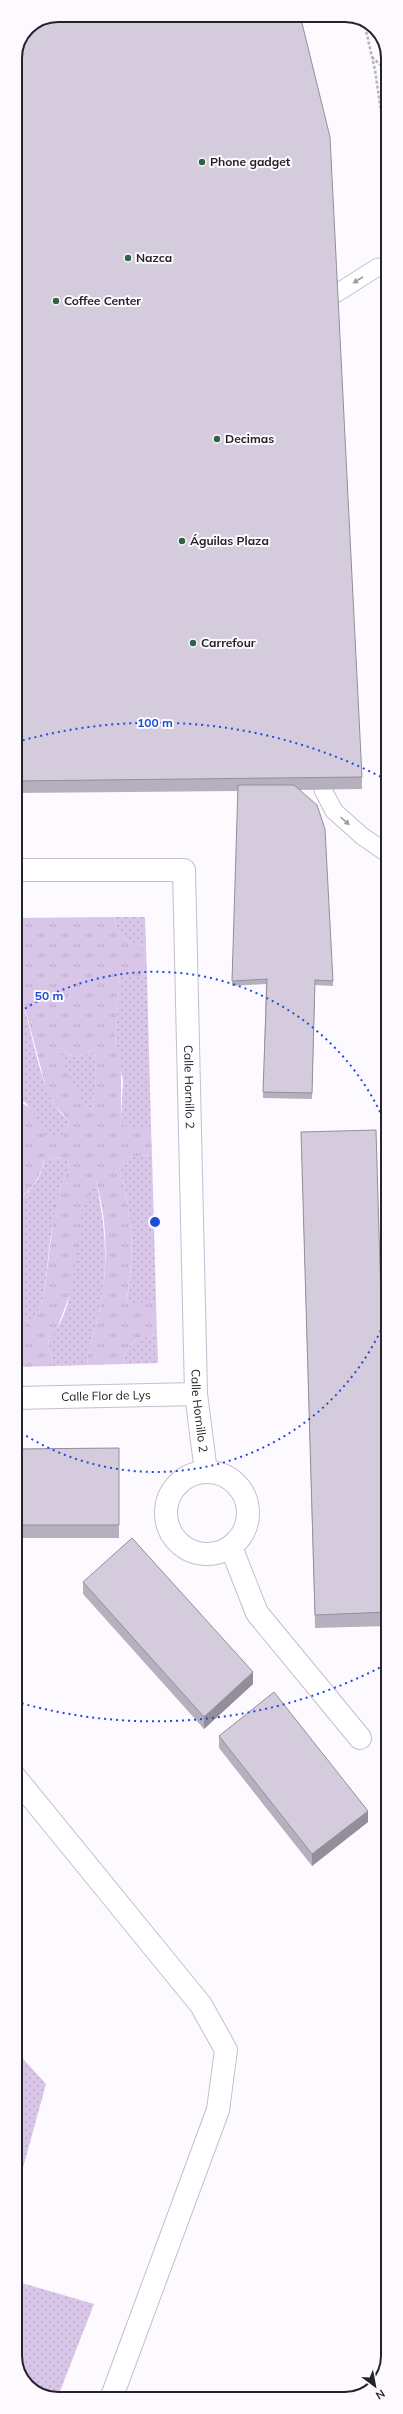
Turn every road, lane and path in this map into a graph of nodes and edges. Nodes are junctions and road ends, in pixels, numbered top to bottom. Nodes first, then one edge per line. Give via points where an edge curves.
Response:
1 (366, 28) edge
2 (372, 56) junction
3 (381, 65) edge
4 (381, 114) edge
5 (378, 267) dead end
6 (337, 293) edge
7 (323, 790) edge
8 (381, 849) edge
9 (22, 870) edge
10 (196, 1394) junction
11 (22, 1398) edge
12 (206, 1472) junction
13 (231, 1547) junction
14 (360, 1738) dead end
15 (22, 1786) edge
16 (114, 2392) edge

1 - 2 path
2 - 3 path
2 - 4 path
5 -> 6 lane
7 -> 8 lane via 334,811
9 - 10 street, Calle Hornillo 2 via 184,870
10 - 11 street, Calle Flor de Lys
10 - 12 street, Calle Hornillo 2
12 - 13 street via 231,1479 241,1489 246,1500 247,1526
12 - 13 street via 192,1474 180,1481 171,1492 166,1505 170,1533 178,1544 191,1552 204,1555 218,1554
13 - 14 street via 258,1613
15 - 16 street via 201,2005 226,2050 218,2110

